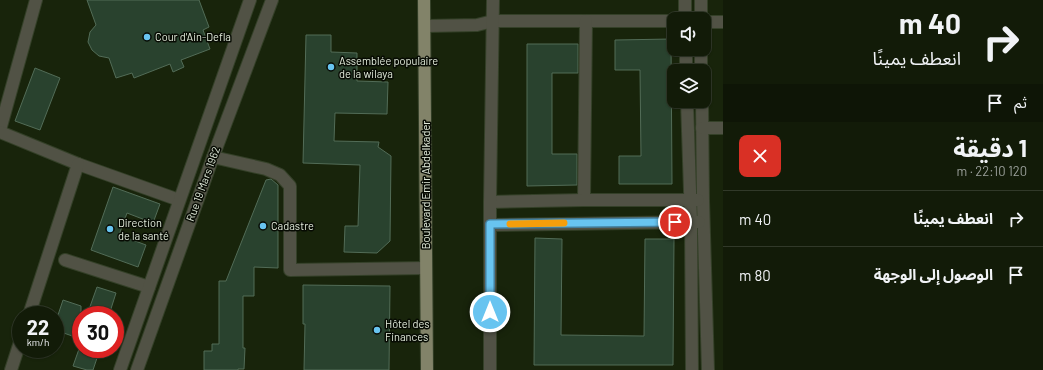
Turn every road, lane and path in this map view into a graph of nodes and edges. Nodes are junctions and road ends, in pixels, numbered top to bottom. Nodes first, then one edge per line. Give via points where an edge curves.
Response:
1 (36, 0) edge
2 (250, 0) edge
3 (272, 0) edge
4 (424, 0) edge
5 (493, 0) edge
6 (685, 0) edge
7 (701, 0) edge
8 (685, 12) edge
9 (700, 12) edge
10 (493, 21) junction
11 (586, 21) junction
12 (667, 22) edge
13 (711, 22) edge
14 (723, 22) edge
15 (425, 26) junction
16 (687, 108) edge
17 (702, 108) edge
18 (702, 128) junction
19 (723, 128) edge
20 (0, 131) edge
21 (213, 157) junction
22 (78, 164) junction
23 (179, 200) junction
24 (584, 200) junction
25 (690, 200) junction
26 (703, 200) junction
27 (490, 202) junction
28 (691, 221) junction
29 (704, 222) junction
30 (490, 224) junction
31 (65, 260) dead end
32 (426, 268) junction
33 (149, 287) junction
34 (32, 306) edge
35 (15, 358) edge
36 (11, 370) edge
37 (120, 370) edge
38 (137, 370) edge
39 (426, 370) edge
40 (490, 370) edge
41 (692, 370) edge
42 (708, 370) edge

1 - 20 street
2 - 23 street, Rue 19 Mars 1962
3 - 21 street, Rue 19 Mars 1962
4 - 15 main road, Boulevard Emir Abdelkader
5 - 10 street
6 - 8 street
7 - 9 street
10 - 11 street
10 - 15 street via 477,25
10 - 27 street
11 - 12 street
11 - 24 street
13 - 14 street
15 - 32 main road, Boulevard Emir Abdelkader
16 - 25 street
17 - 18 street
18 - 19 street
18 - 26 street
20 - 22 street
21 - 32 street via 266,169 280,175 290,186 290,270
21 - 38 street, Rue 19 Mars 1962
22 - 23 street
22 - 34 street
23 - 33 street, Rue 19 Mars 1962
24 - 25 street
24 - 27 street
25 - 26 street
25 - 28 street
26 - 29 street
27 - 30 street
28 - 29 street
28 - 30 street
28 - 41 street
29 - 42 street
30 - 40 street
31 - 33 street
32 - 39 main road, Boulevard Emir Abdelkader
33 - 37 street, Rue 19 Mars 1962
35 - 36 street

